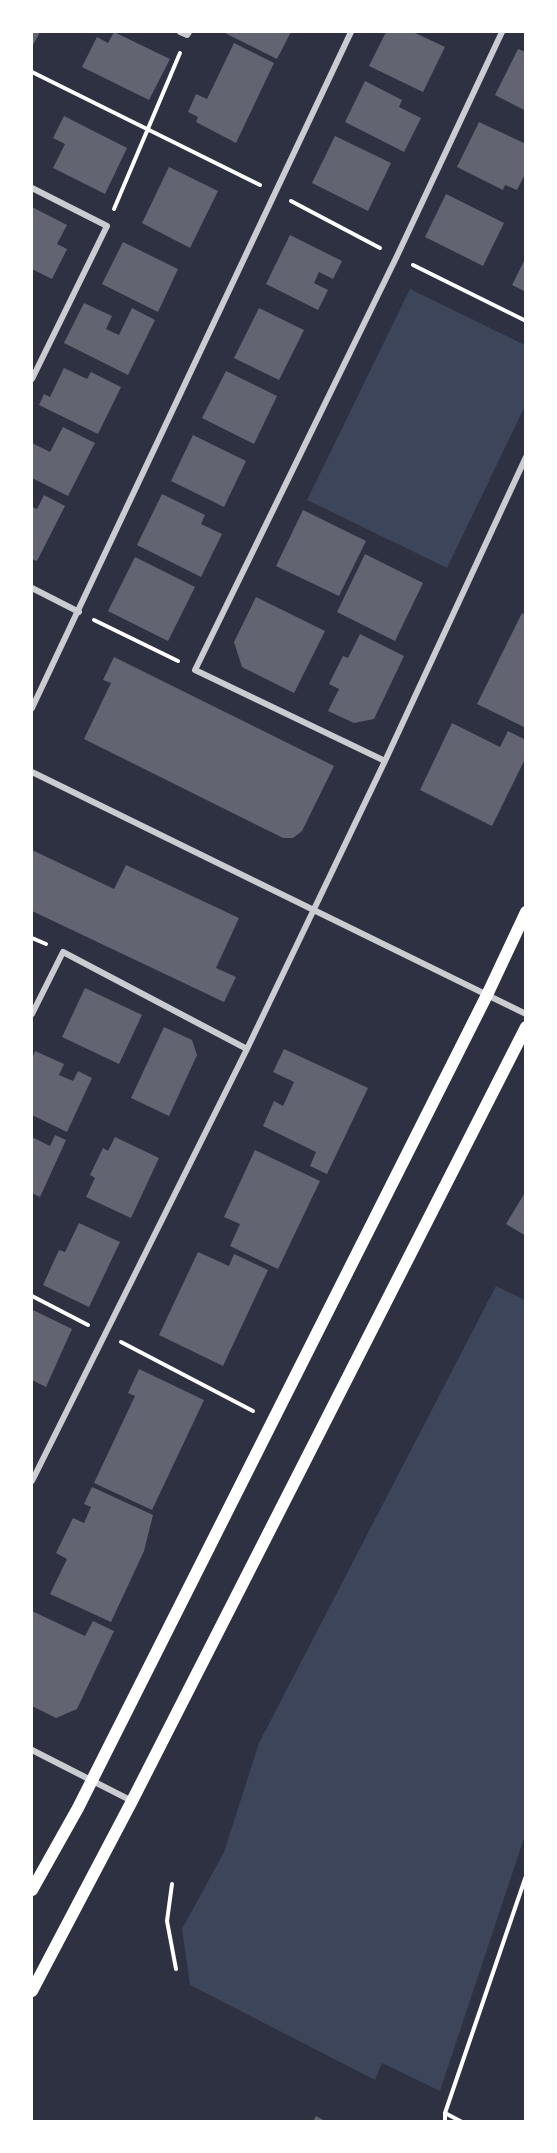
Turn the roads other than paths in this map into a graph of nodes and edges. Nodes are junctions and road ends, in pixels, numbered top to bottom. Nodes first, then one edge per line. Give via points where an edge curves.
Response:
1 (180, 32) edge
2 (351, 32) edge
3 (502, 32) edge
4 (188, 33) edge
5 (32, 188) edge
6 (32, 380) edge
7 (525, 457) edge
8 (32, 588) edge
9 (78, 612) junction
10 (32, 708) edge
11 (385, 761) junction
12 (32, 772) edge
13 (314, 910) junction
14 (525, 912) edge
15 (487, 995) junction
16 (32, 1014) edge
17 (525, 1014) edge
18 (525, 1027) edge
19 (247, 1049) junction
20 (32, 1481) edge
21 (32, 1750) edge
22 (91, 1780) junction
23 (132, 1801) junction
24 (32, 1890) edge
25 (32, 1991) edge

1 - 4 street
2 - 9 street
3 - 11 street via 195,670
5 - 6 street via 107,226
7 - 11 street
8 - 9 street
9 - 10 street
11 - 13 street
12 - 13 street
13 - 15 street
13 - 19 street
14 - 15 main road
15 - 17 street
15 - 22 main road
16 - 19 street via 63,952
18 - 23 main road
19 - 20 street
21 - 22 street
22 - 23 street
22 - 24 main road
23 - 25 main road

